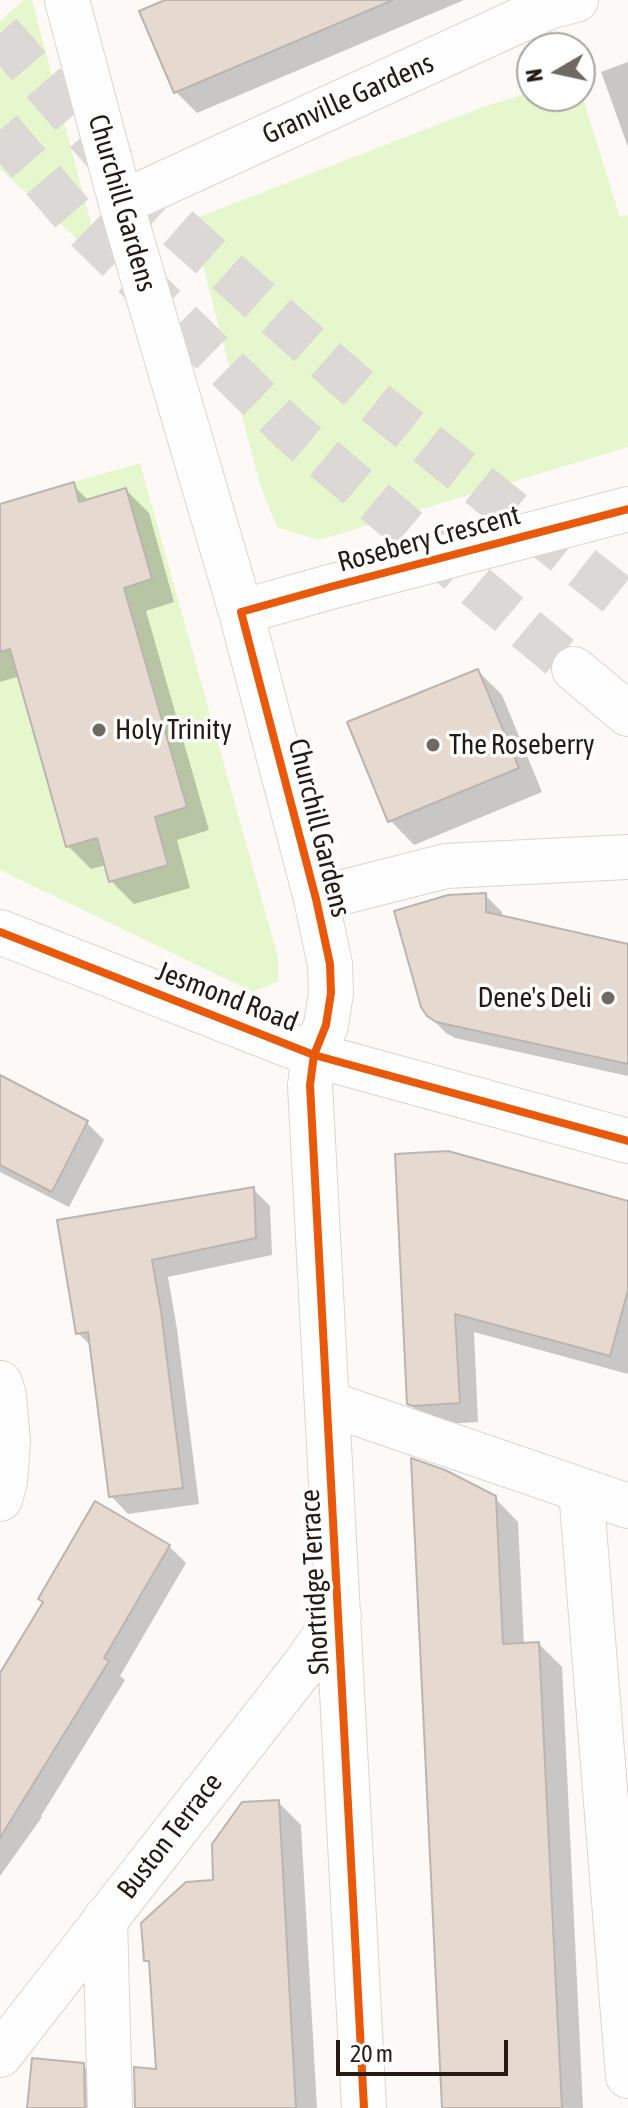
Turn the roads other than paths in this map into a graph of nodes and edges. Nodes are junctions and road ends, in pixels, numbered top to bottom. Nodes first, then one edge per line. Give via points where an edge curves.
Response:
1 (67, 0) edge
2 (559, 2) edge
3 (121, 203) junction
4 (628, 509) edge
5 (241, 612) junction
6 (574, 669) tunnel mouth
7 (628, 714) edge
8 (628, 857) edge
9 (316, 899) junction
10 (0, 932) edge
11 (314, 1055) junction
12 (628, 1141) edge
13 (0, 1383) edge
14 (327, 1403) junction
15 (581, 1490) junction
16 (0, 1499) edge
17 (628, 1506) edge
18 (339, 1616) junction
19 (105, 1919) junction
20 (0, 2055) edge
21 (628, 2076) edge
22 (110, 2108) edge
23 (364, 2108) edge

1 - 3 main road, Churchill Gardens
2 - 3 main road, Granville Gardens
3 - 5 main road, Churchill Gardens
4 - 5 main road, Rosebery Crescent
5 - 9 main road, Churchill Gardens
6 - 7 main road
8 - 9 main road via 446,866
9 - 11 main road, Churchill Gardens via 331,993
10 - 11 main road, Jesmond Road
11 - 12 main road, Jesmond Road
11 - 14 main road, Shortridge Terrace via 310,1085
13 - 16 main road via 8,1441
14 - 15 main road
14 - 18 main road, Shortridge Terrace
15 - 17 main road
15 - 21 main road
18 - 19 main road, Buston Terrace
18 - 23 main road, Shortridge Terrace
19 - 20 main road, Buston Terrace
19 - 22 main road

